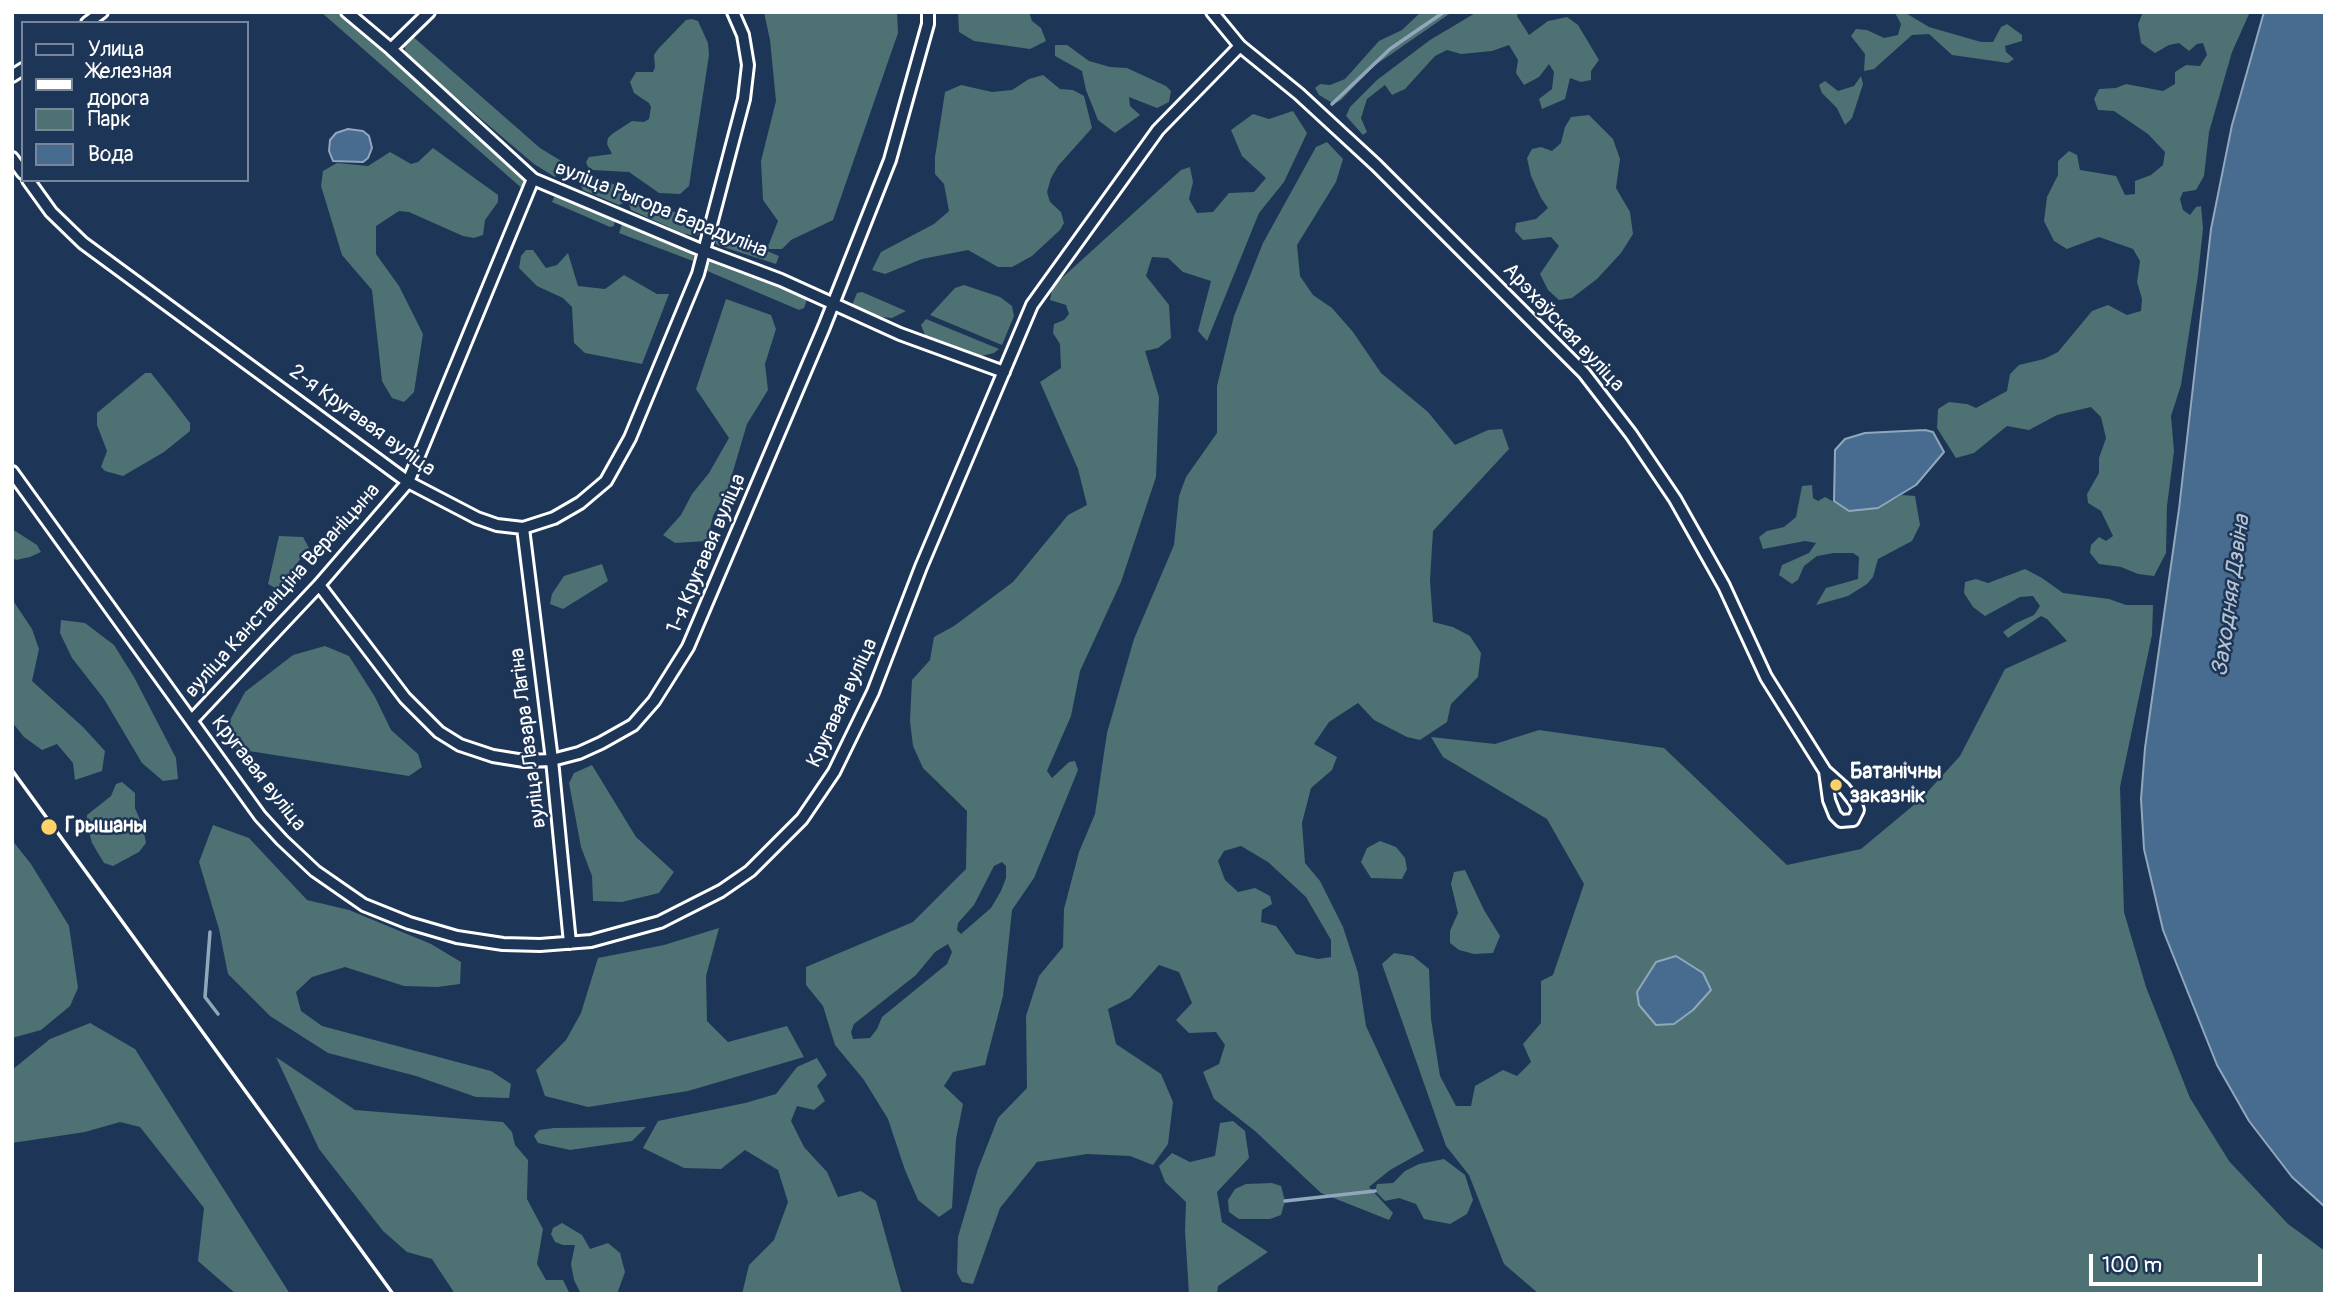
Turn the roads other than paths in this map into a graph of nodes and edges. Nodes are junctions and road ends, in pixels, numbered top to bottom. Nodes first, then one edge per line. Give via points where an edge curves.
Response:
1 (347, 12) edge
2 (429, 12) edge
3 (733, 12) edge
4 (928, 12) edge
5 (1212, 12) edge
6 (1240, 46) junction
7 (391, 49) junction
8 (533, 179) junction
9 (29, 182) edge
10 (704, 251) junction
11 (833, 303) junction
12 (1004, 372) junction
13 (12, 472) edge
14 (408, 482) junction
15 (523, 528) junction
16 (318, 584) junction
17 (192, 720) junction
18 (552, 760) junction
19 (1825, 771) dead end
20 (570, 943) junction

1 - 7 street, вуліца Рыгора Барадуліна
2 - 7 street
3 - 10 street, 2-я Кругавая вуліца via 748,65 744,99
4 - 11 street, 1-я Кругавая вуліца via 890,160
5 - 6 street, Арэхаўская вуліца
6 - 12 street, Кругавая вуліца via 1158,130 1032,305
6 - 19 street, Арэхаўская вуліца via 1366,155 1584,373 1675,499 1724,586 1766,677
7 - 8 street, вуліца Рыгора Барадуліна
8 - 10 street, вуліца Рыгора Барадуліна
8 - 14 street, вуліца Канстанціна Вераніцына
9 - 14 street, 2-я Кругавая вуліца via 51,212 83,243
10 - 11 street, вуліца Рыгора Барадуліна
10 - 15 street, 2-я Кругавая вуліца via 630,438 606,481 554,518
11 - 12 street, вуліца Рыгора Барадуліна via 900,334
11 - 18 street, 1-я Кругавая вуліца via 676,670 632,725 579,753
12 - 20 street, Кругавая вуліца via 873,692 834,772 802,819 750,871 702,901 660,922
13 - 17 street, Кругавая вуліца
14 - 15 street, 2-я Кругавая вуліца via 477,518
14 - 16 street, вуліца Канстанціна Вераніцына
15 - 18 street, вуліца Лазара Лагіна
16 - 17 street, вуліца Канстанціна Вераніцына
16 - 18 street, 1-я Кругавая вуліца via 405,698 439,732 493,756
17 - 20 street, Кругавая вуліца via 282,841 315,872 364,905 457,937 503,944
18 - 20 street, вуліца Лазара Лагіна

